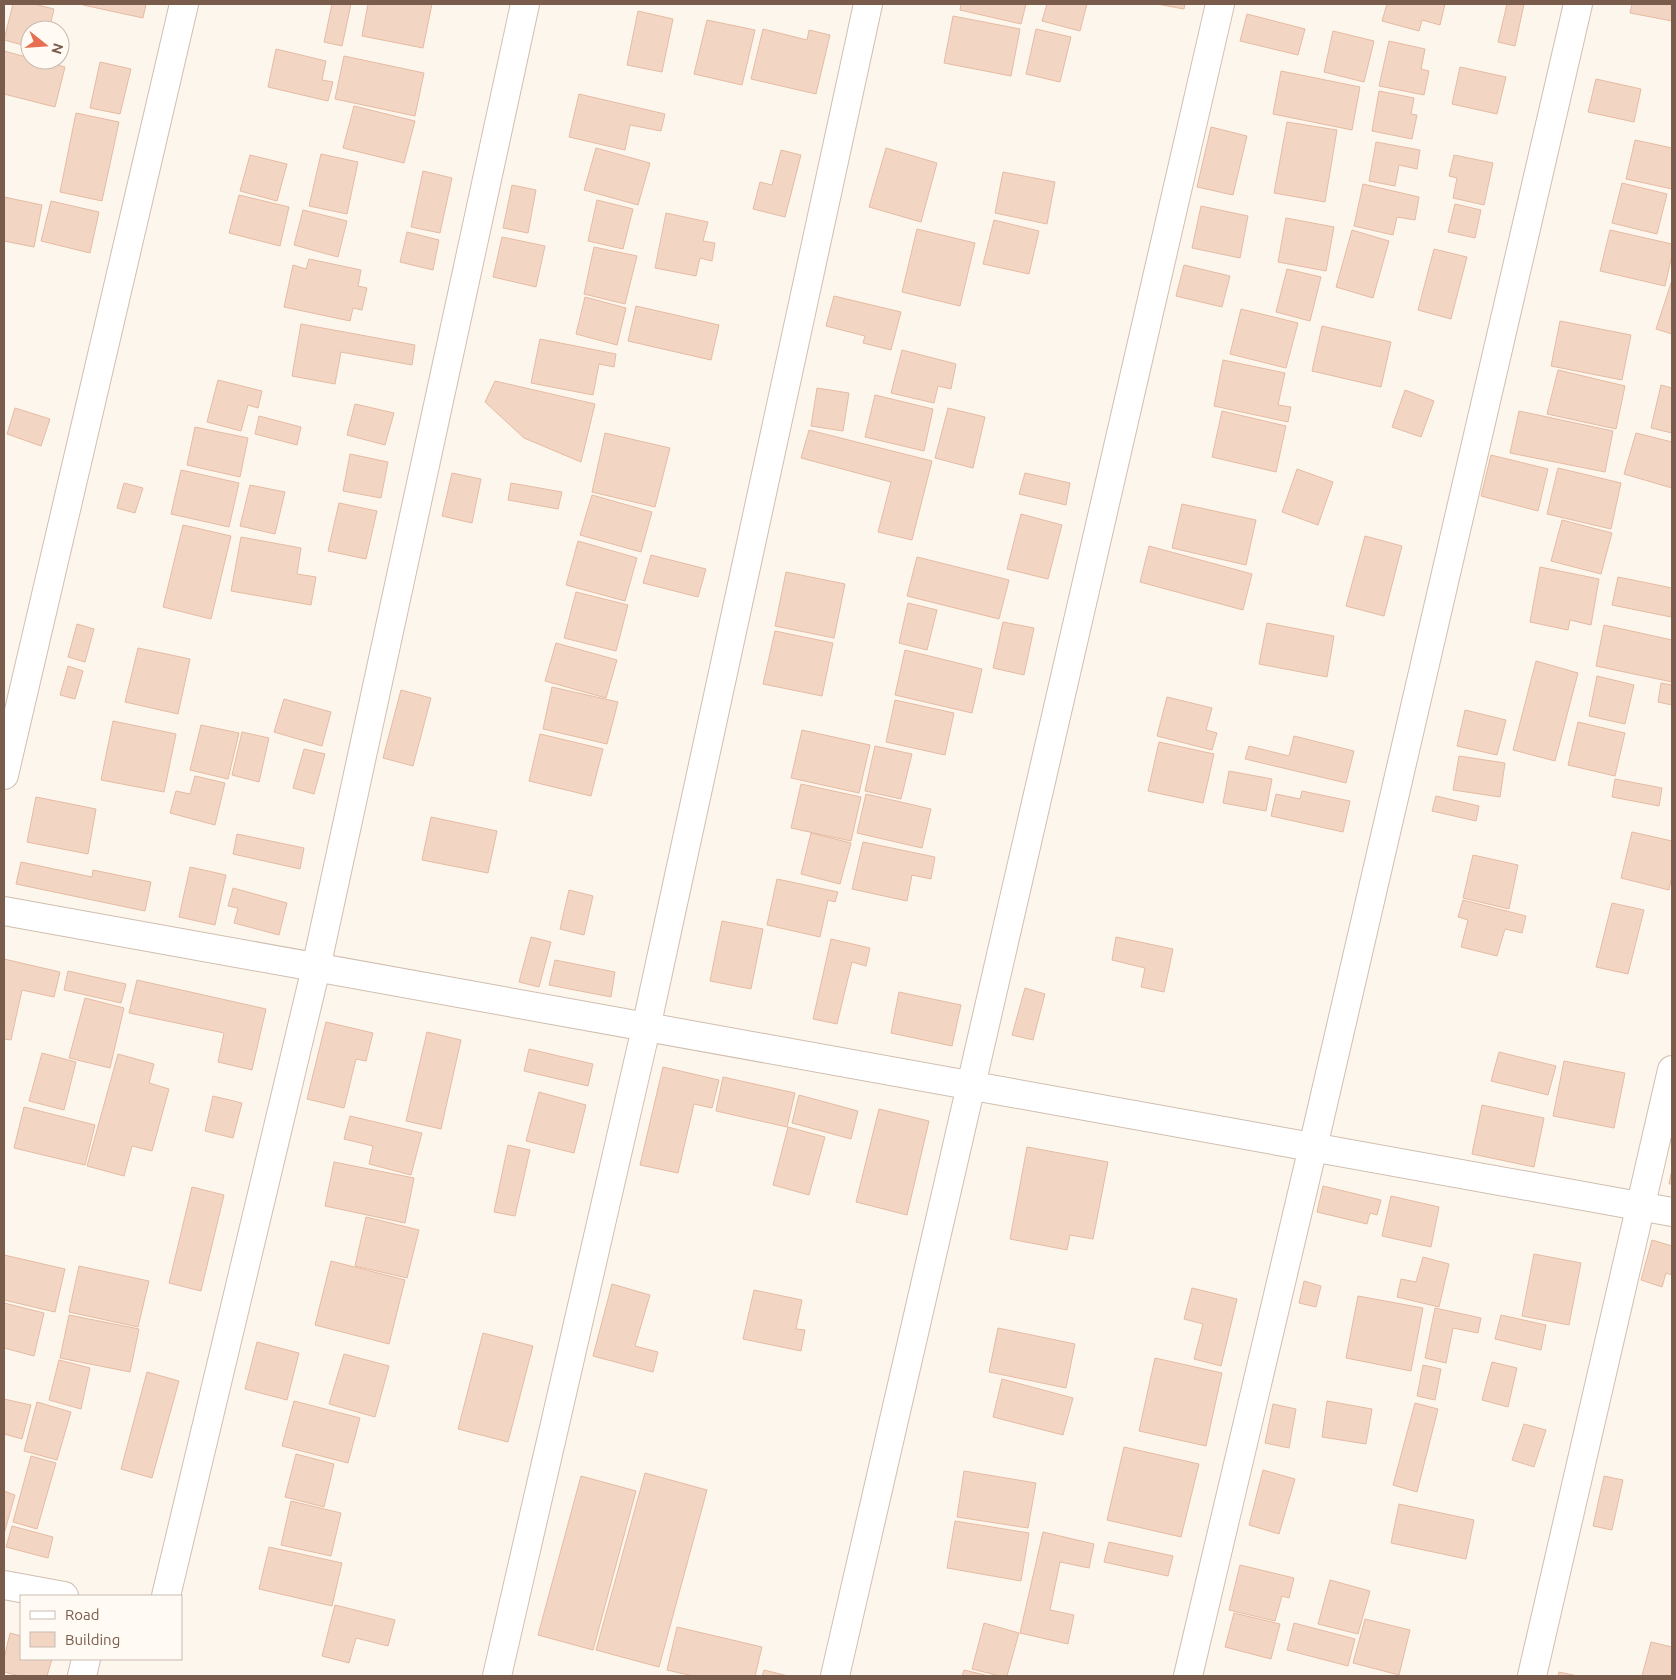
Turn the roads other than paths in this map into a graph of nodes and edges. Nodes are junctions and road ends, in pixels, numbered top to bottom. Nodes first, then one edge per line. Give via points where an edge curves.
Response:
1 (184, 4) edge
2 (525, 4) edge
3 (868, 4) edge
4 (1220, 4) edge
5 (1578, 4) edge
6 (4, 775) edge
7 (4, 911) edge
8 (316, 968) junction
9 (646, 1028) junction
10 (1672, 1070) edge
11 (970, 1086) junction
12 (1313, 1147) junction
13 (1641, 1207) junction
14 (1672, 1212) edge
15 (4, 1585) edge
16 (59, 1595) edge
17 (166, 1595) edge
18 (86, 1660) edge
19 (82, 1676) edge
20 (497, 1676) edge
21 (835, 1676) edge
22 (1188, 1676) edge
23 (1532, 1676) edge

1 - 6 street
2 - 8 street
3 - 9 street
4 - 11 street
5 - 12 street
7 - 8 street
8 - 9 street
8 - 17 street
9 - 11 street
9 - 20 street
10 - 13 street
11 - 12 street
11 - 21 street
12 - 13 street
12 - 22 street
13 - 14 street
13 - 23 street
15 - 16 street
18 - 19 street

